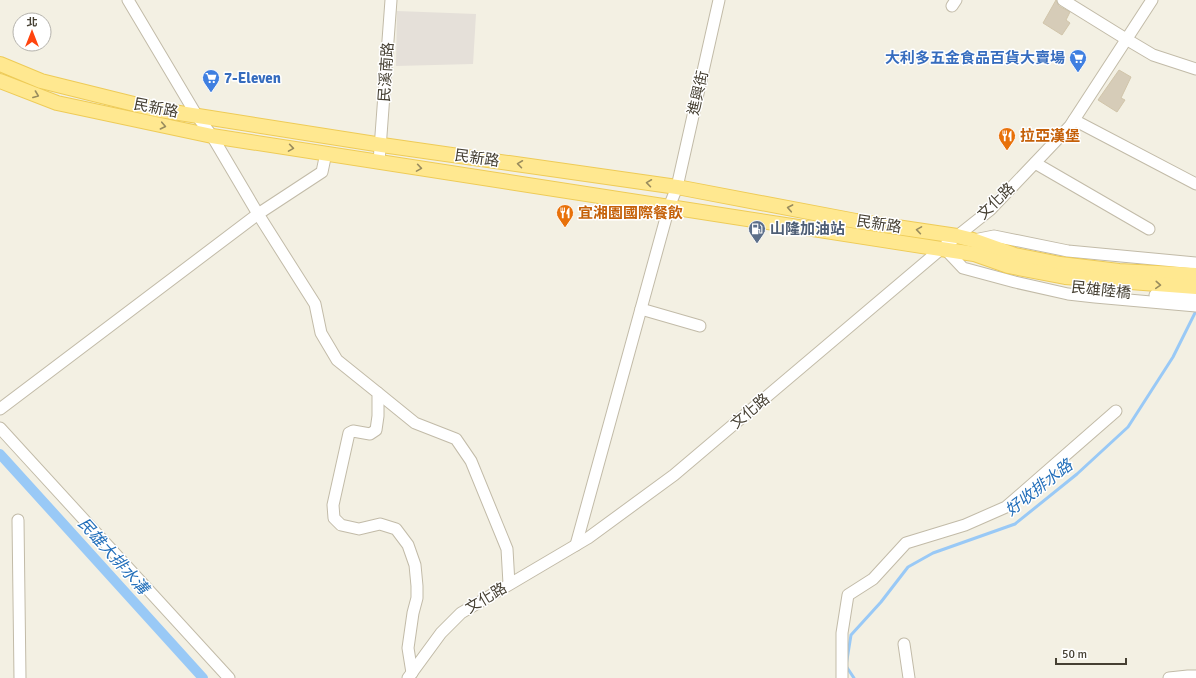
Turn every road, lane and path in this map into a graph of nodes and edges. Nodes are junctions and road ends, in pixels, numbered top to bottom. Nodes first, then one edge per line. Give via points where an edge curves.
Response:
1 (128, 0) edge
2 (391, 0) edge
3 (719, 0) edge
4 (1063, 0) edge
5 (1152, 0) edge
6 (1126, 39) junction
7 (0, 64) edge
8 (1196, 69) edge
9 (0, 81) edge
10 (197, 116) junction
11 (1074, 120) junction
12 (212, 136) junction
13 (382, 144) junction
14 (326, 153) junction
15 (380, 162) junction
16 (1035, 163) junction
17 (1196, 184) edge
18 (677, 187) junction
19 (669, 207) junction
20 (258, 214) junction
21 (1149, 229) dead end
22 (957, 236) junction
23 (973, 240) junction
24 (944, 250) junction
25 (1012, 261) junction
26 (1196, 263) edge
27 (1196, 269) edge
28 (1196, 275) edge
29 (1196, 288) edge
30 (1196, 297) edge
31 (1196, 306) edge
32 (641, 309) junction
33 (700, 326) dead end
34 (378, 393) junction
35 (0, 409) edge
36 (1116, 412) dead end
37 (0, 428) edge
38 (18, 520) dead end
39 (576, 545) junction
40 (509, 584) junction
41 (904, 644) dead end
42 (410, 676) edge
43 (1196, 676) edge
44 (20, 678) edge
45 (229, 678) edge
46 (842, 678) edge
47 (909, 678) edge
48 (1169, 678) edge

1 - 10 street
2 - 13 street, 民溪南路
3 - 18 street, 進興街
4 - 6 street
5 - 6 street, 文化路
6 - 8 street via 1153,55
6 - 11 street, 文化路
7 - 10 main road, 民新路 via 41,81 154,109
9 -> 12 main road, 民新路 via 58,103
10 - 12 street
10 - 13 main road, 民新路
11 - 16 street, 文化路
11 - 17 street
12 -> 14 main road, 民新路
12 - 20 street
13 - 15 street, 民溪南路
18 -> 13 main road, 民新路
14 - 15 main road, 民新路
14 - 20 street via 322,172
15 -> 19 main road, 民新路
16 - 21 street
16 - 22 street, 文化路 via 990,210
18 - 19 street, 進興街
22 -> 18 main road, 民新路 via 856,221
19 - 24 main road, 民新路
19 - 32 street, 進興街
20 - 34 street via 315,304 321,332 337,360
20 - 35 street
22 - 23 main road, 民新路
22 - 24 street, 文化路
23 - 25 main road, 民新路
23 - 26 street via 994,236 1068,251
24 - 25 main road, 民新路
24 - 31 street via 963,268 1068,294
24 - 39 street, 文化路 via 674,475
25 - 27 street, 民雄陸橋 via 1056,256
25 - 28 main road, 民雄陸橋
25 -> 29 main road, 民雄陸橋 via 1065,277
25 - 30 street, 民雄陸橋 via 1069,287
32 - 33 street
32 - 39 street, 進興街
34 - 40 street via 415,423 456,439 471,461 507,549
34 - 42 street via 376,430 370,434 353,431 349,433 333,505 334,518 341,525 359,529 380,524 396,529 408,545 415,564 417,586 408,648
36 - 46 street via 1006,507 965,525 906,543 873,579 848,595 842,633
37 - 45 street
38 - 44 street
39 - 40 street, 文化路
40 - 42 street, 文化路 via 460,613 441,633
41 - 47 street
43 - 48 street

